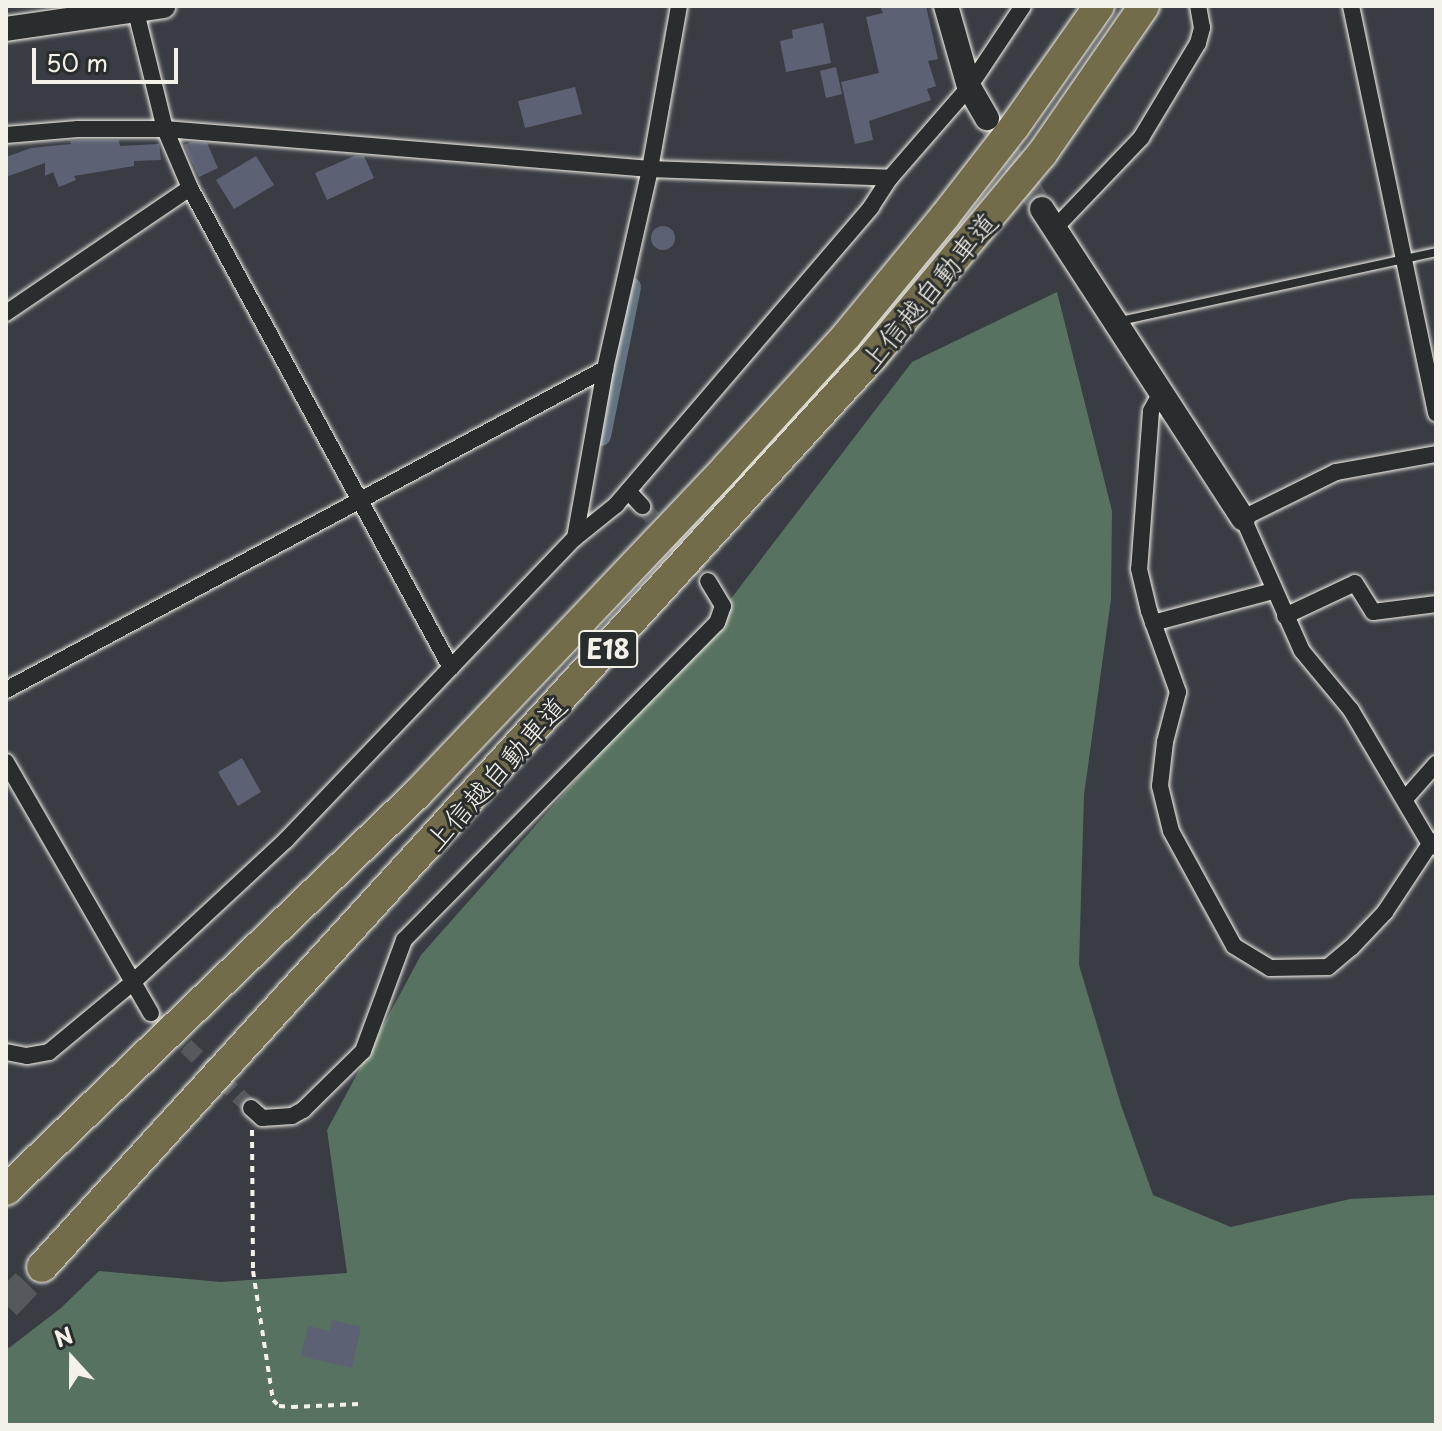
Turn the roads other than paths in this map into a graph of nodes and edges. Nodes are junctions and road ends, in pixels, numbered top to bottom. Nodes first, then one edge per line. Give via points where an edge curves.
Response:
1 (163, 6) edge
2 (679, 6) edge
3 (946, 6) edge
4 (1023, 6) edge
5 (1099, 6) edge
6 (1144, 6) edge
7 (1198, 6) edge
8 (1351, 6) edge
9 (136, 12) junction
10 (6, 29) edge
11 (969, 87) junction
12 (987, 118) tunnel mouth
13 (165, 129) junction
14 (6, 135) edge
15 (650, 169) junction
16 (890, 178) junction
17 (190, 188) junction
18 (1049, 218) joint
19 (1436, 252) edge
20 (1404, 259) junction
21 (6, 313) edge
22 (1117, 322) junction
23 (605, 369) junction
24 (1162, 391) junction
25 (1436, 413) edge
26 (1436, 454) edge
27 (628, 491) junction
28 (357, 502) junction
29 (642, 506) tunnel mouth
30 (1243, 518) junction
31 (575, 538) junction
32 (708, 581) tunnel mouth
33 (1273, 591) junction
34 (1436, 604) edge
35 (1285, 616) junction
36 (1153, 623) junction
37 (451, 668) junction
38 (6, 690) edge
39 (6, 762) edge
40 (1436, 764) edge
41 (1405, 799) junction
42 (1434, 844) edge
43 (131, 984) junction
44 (151, 1013) tunnel mouth
45 (6, 1052) edge
46 (251, 1108) tunnel mouth
47 (6, 1190) edge
48 (42, 1267) tunnel mouth

1 - 9 street
2 - 15 street
3 - 11 street
4 - 11 street
5 - 47 highway, 上信越自動車道 / E18 via 945,216 847,335 727,467 417,794
6 - 48 highway, 上信越自動車道 / E18 via 1042,154 872,357
7 - 18 street via 1198,43 1141,138
8 - 20 street
9 - 10 street
9 - 13 street
11 - 12 street
11 - 16 street
13 - 14 street
13 - 15 street
13 - 17 street
15 - 16 street
15 - 23 street
16 - 27 street via 871,207
17 - 21 street
17 - 28 street
18 - 22 street
19 - 20 lane
20 - 22 lane
20 - 25 street
22 - 24 street
23 - 28 street
23 - 31 street
24 - 30 street
24 - 36 street via 1151,411 1139,569
26 - 30 street via 1336,472
27 - 29 street
27 - 31 street
28 - 37 street
28 - 38 street
30 - 33 street
31 - 37 street
32 - 46 street via 723,606 717,623 404,940 363,1051 292,1116 262,1118
33 - 35 street
33 - 36 street
34 - 35 street via 1373,612 1355,583
35 - 41 street via 1302,651 1351,710
36 - 42 street via 1178,692 1160,786 1171,831 1234,946 1270,968 1328,967 1385,912
37 - 43 street via 286,840
39 - 43 street
40 - 41 street
41 - 42 street
43 - 44 street
43 - 45 street via 49,1052

